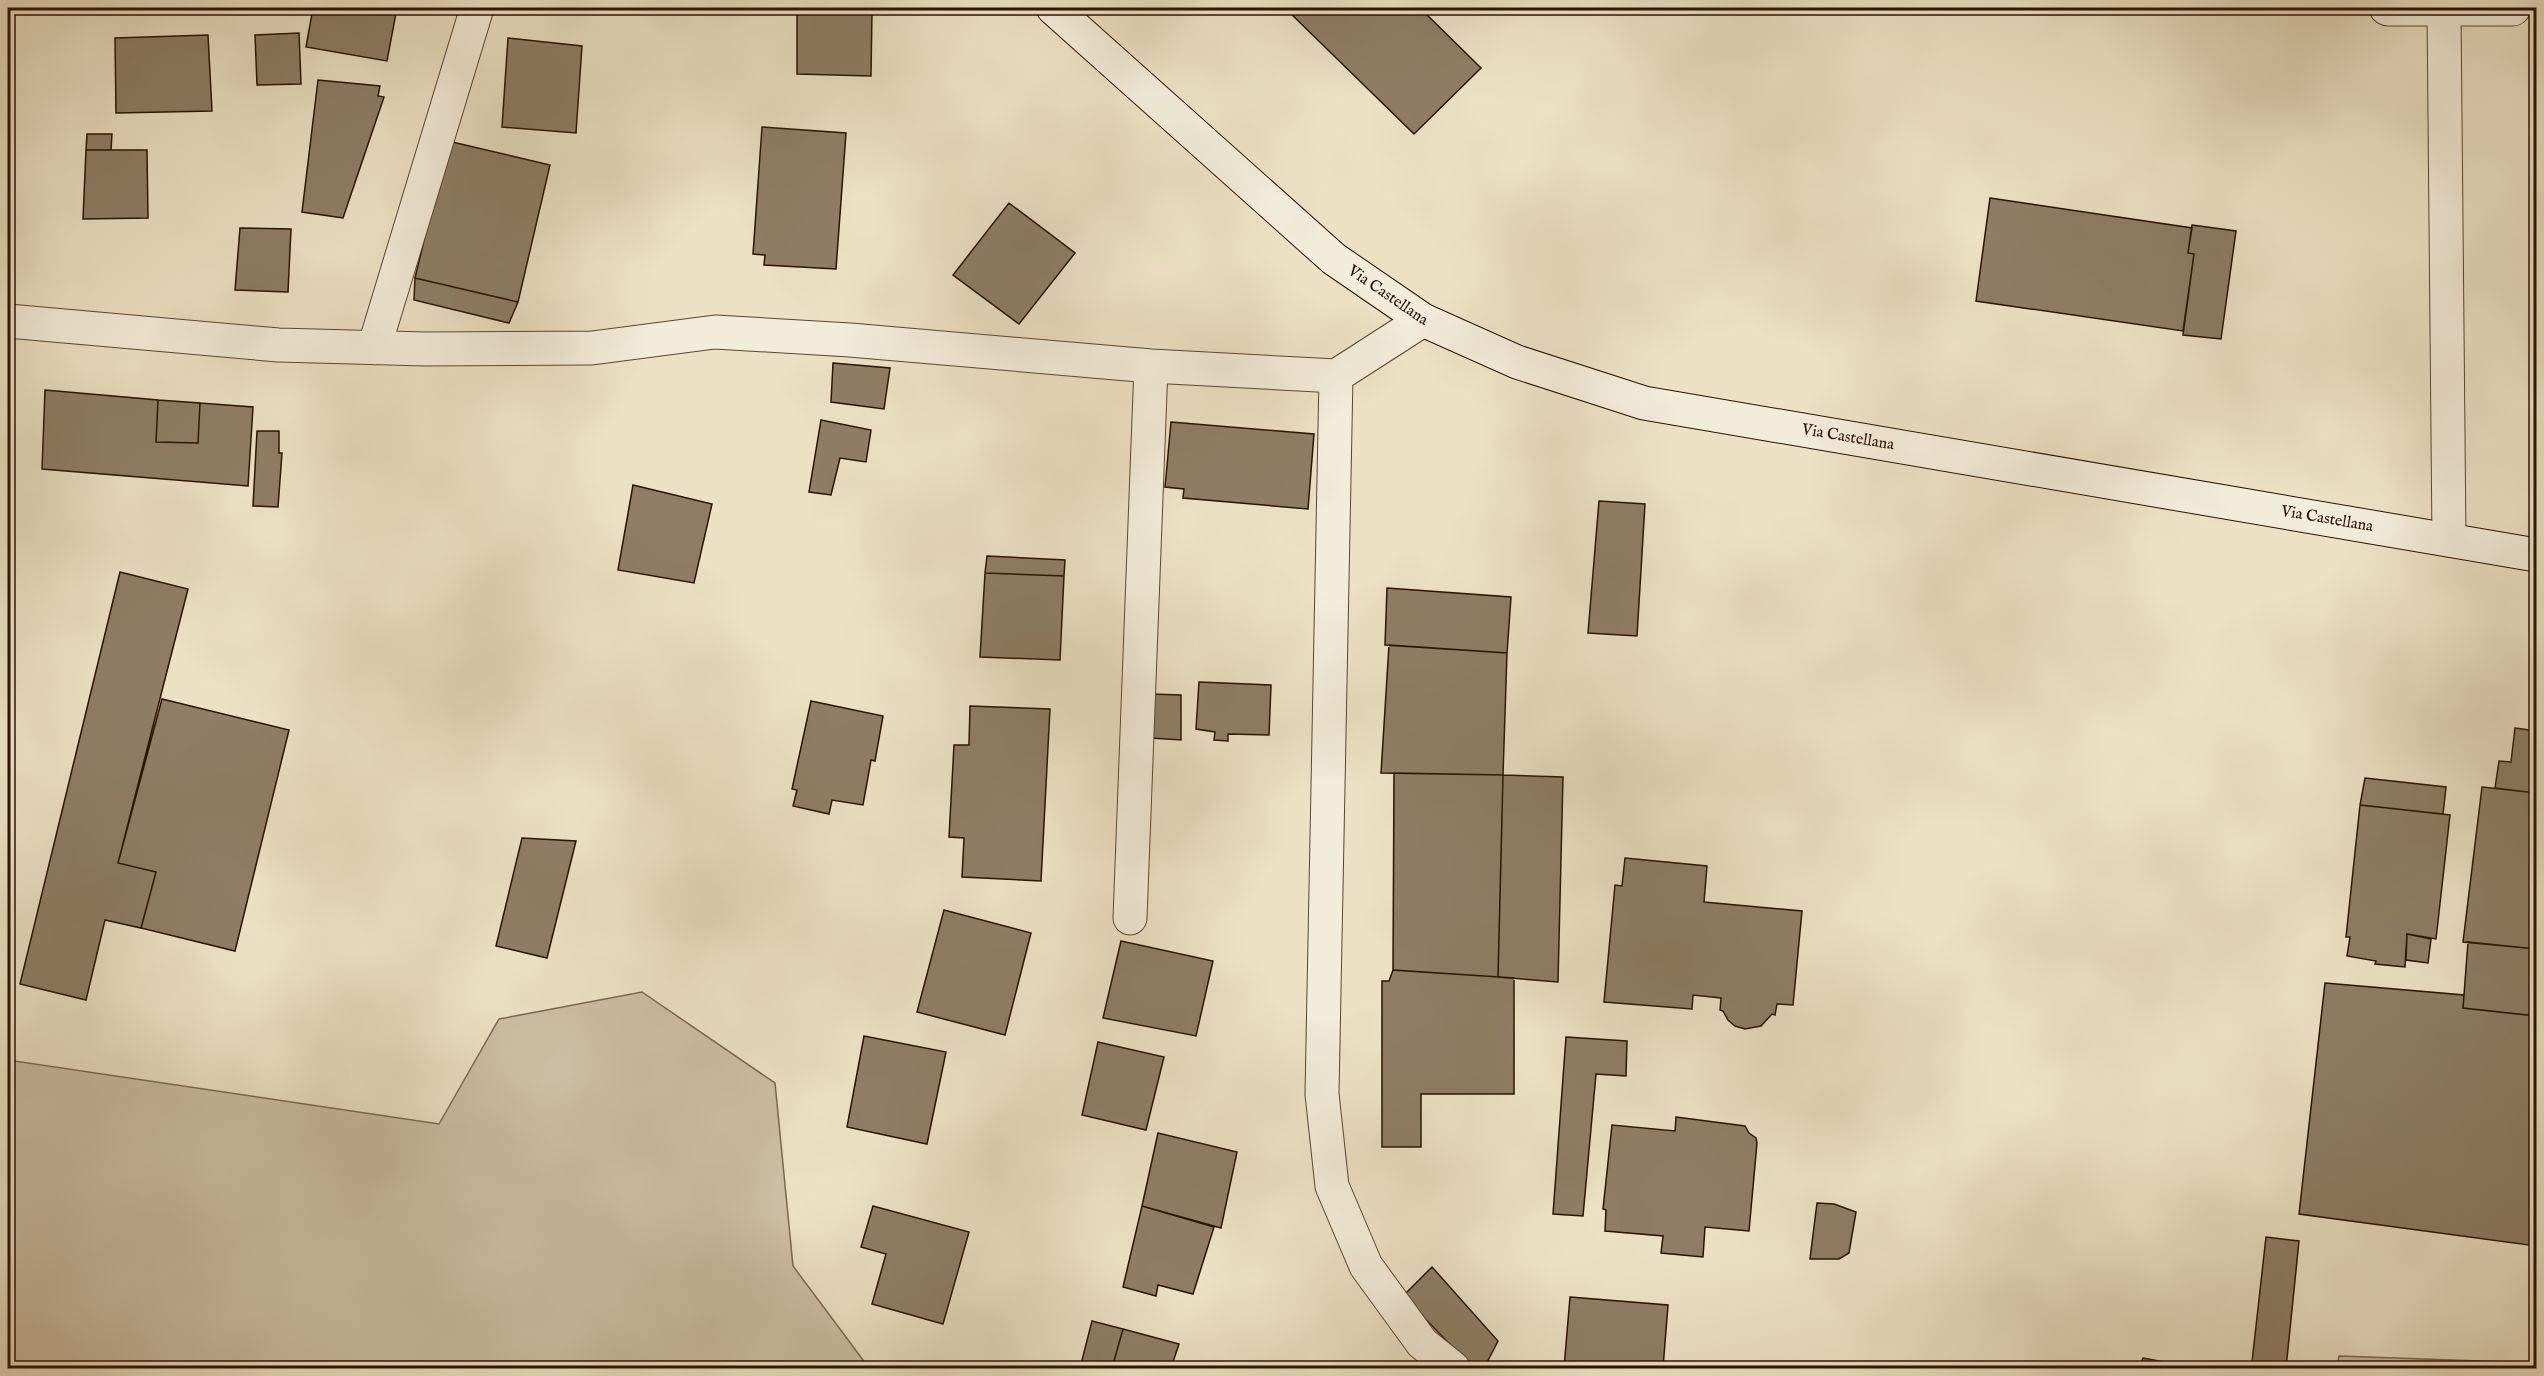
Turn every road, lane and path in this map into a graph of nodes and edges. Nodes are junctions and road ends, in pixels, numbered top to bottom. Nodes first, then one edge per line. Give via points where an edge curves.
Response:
1 (477, 8) edge
2 (1053, 8) edge
3 (2385, 8) edge
4 (2514, 8) edge
5 (2444, 11) junction
6 (1423, 320) junction
7 (8, 321) edge
8 (374, 348) junction
9 (1151, 366) junction
10 (1336, 376) junction
11 (2449, 540) junction
12 (2536, 555) edge
13 (1131, 918) dead end
14 (1452, 1368) edge

1 - 8 street
2 - 6 street, Via Castellana via 1334,260
3 - 5 street
4 - 5 street
5 - 11 street
6 - 10 street
6 - 11 street, Via Castellana via 1517,362 1644,403
7 - 8 street via 278,345
8 - 9 street via 592,348 715,332
9 - 10 street
9 - 13 street
10 - 14 street via 1322,1094 1332,1186 1366,1266 1422,1343
11 - 12 street, Via Castellana

